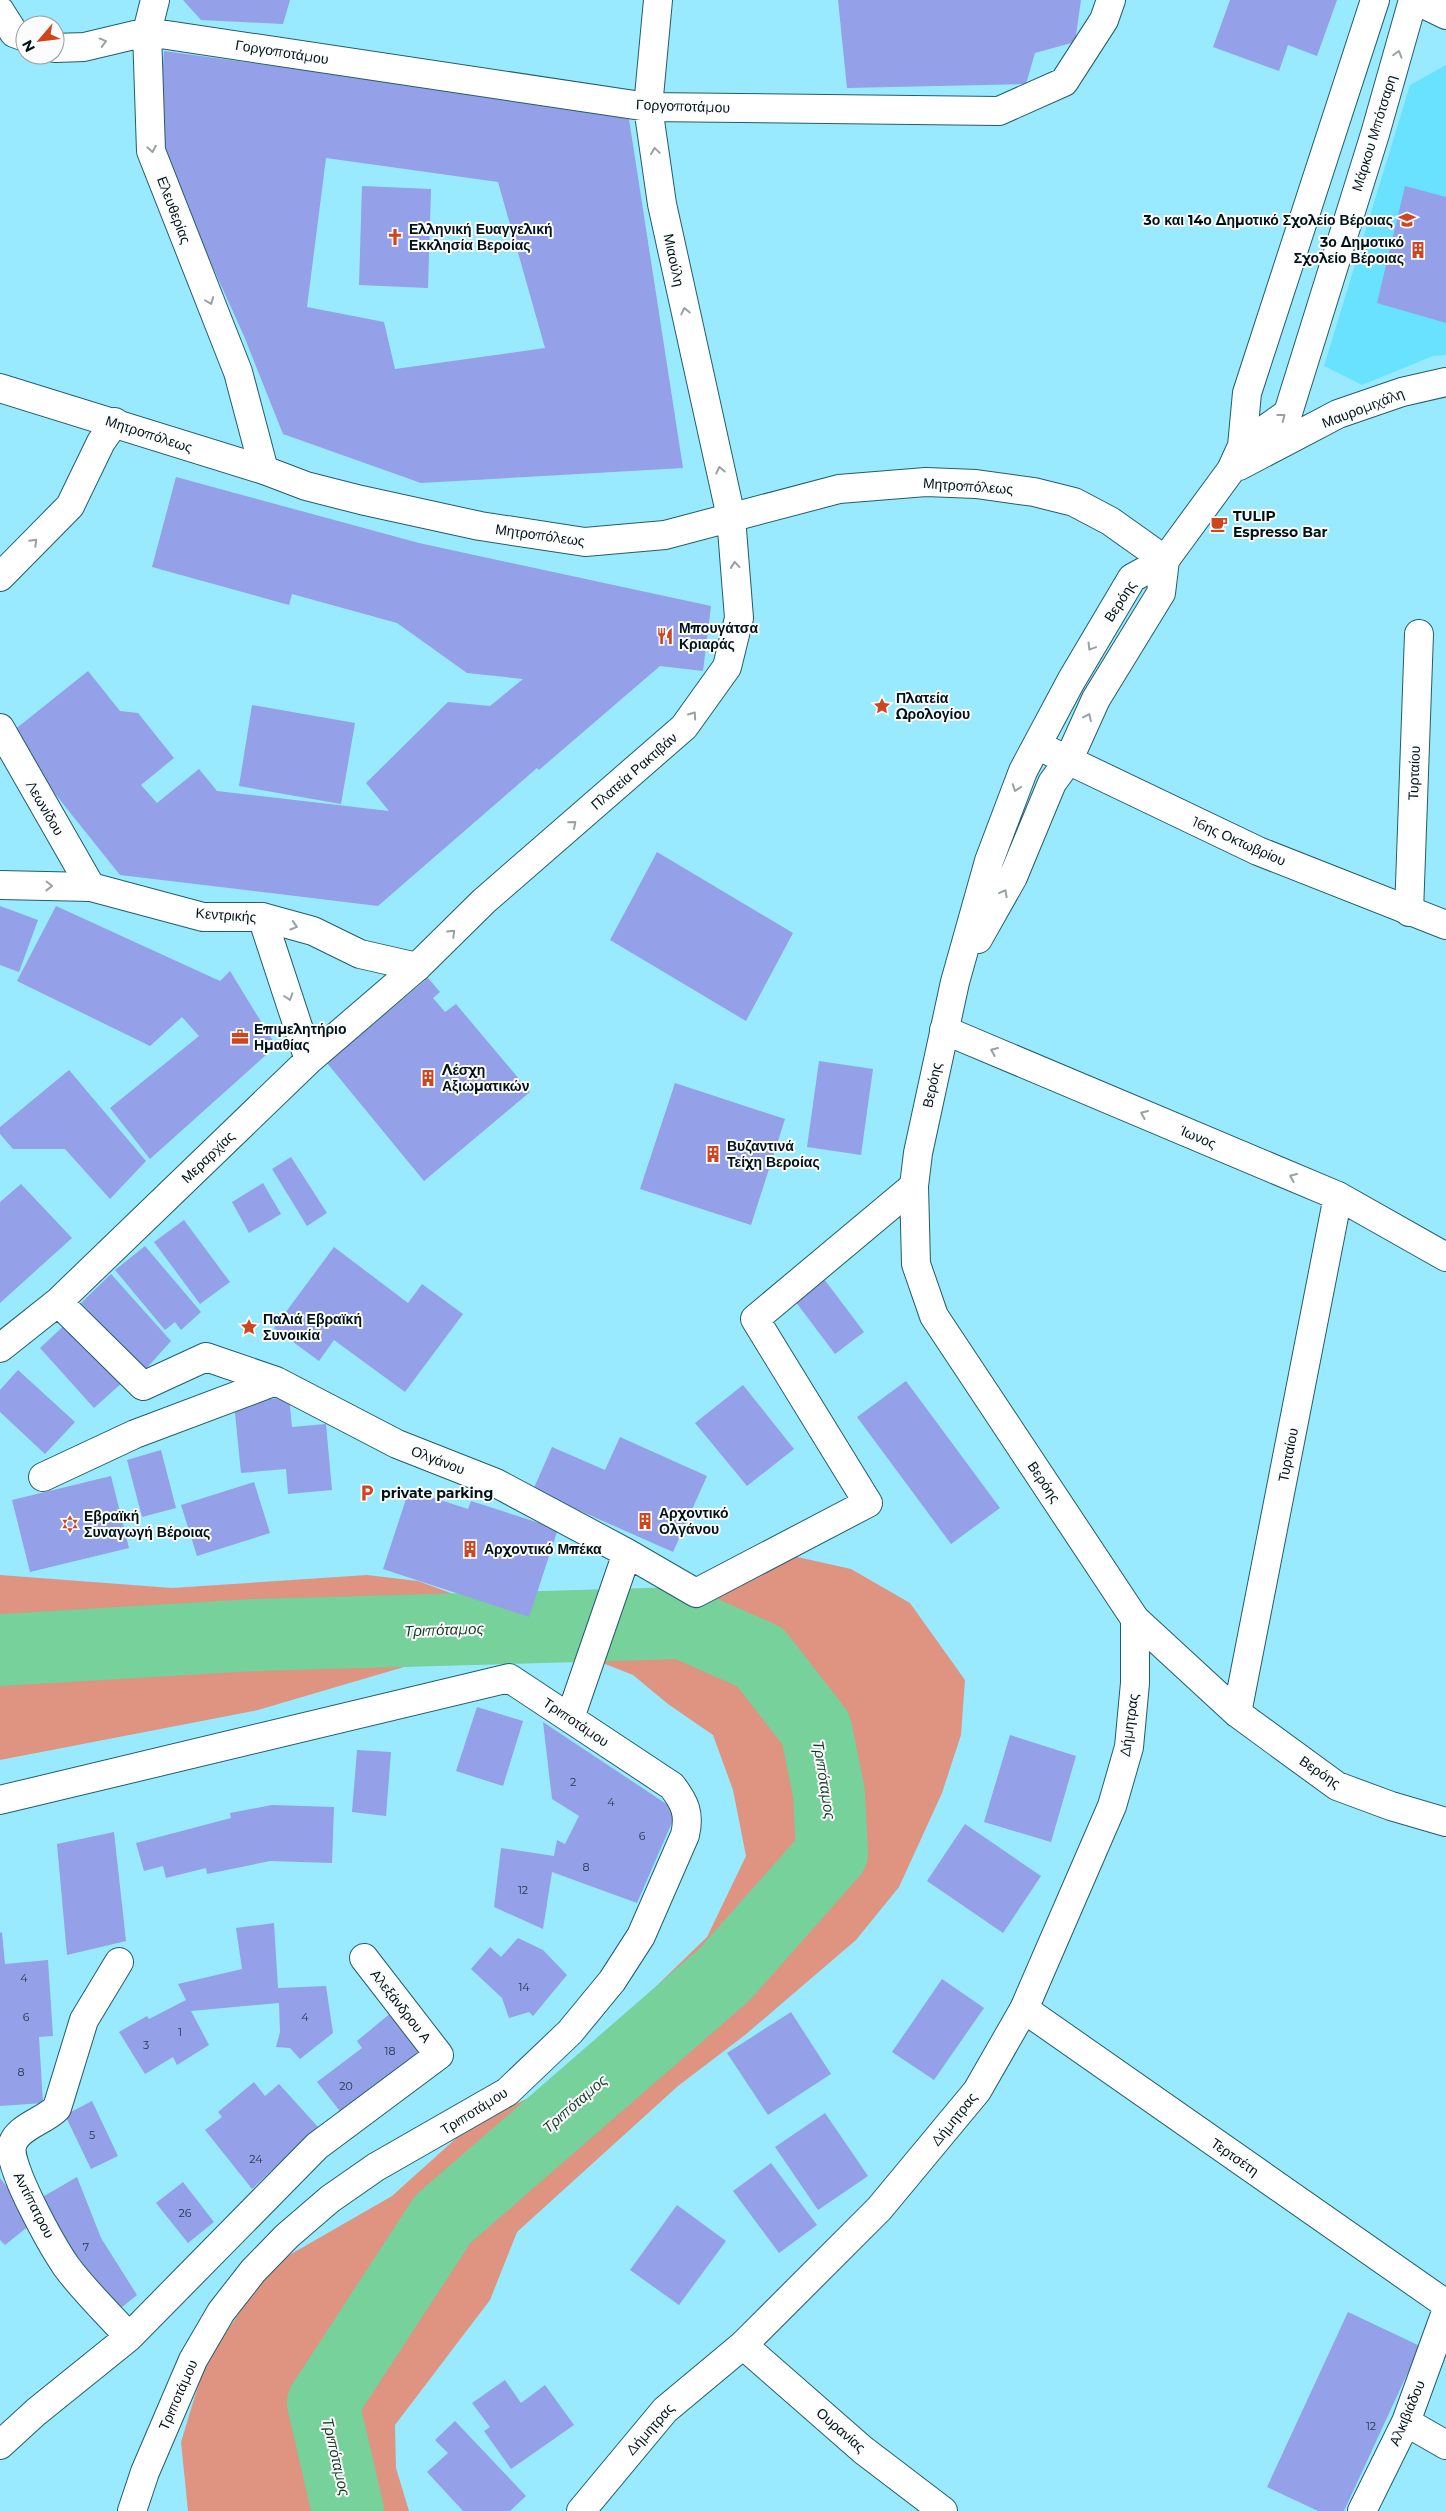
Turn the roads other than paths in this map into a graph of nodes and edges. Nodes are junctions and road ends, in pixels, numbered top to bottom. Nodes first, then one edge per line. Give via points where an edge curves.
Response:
1 (155, 0) edge
2 (658, 0) edge
3 (1111, 0) edge
4 (1375, 0) edge
5 (1414, 0) edge
6 (0, 11) edge
7 (1446, 15) edge
8 (147, 32) junction
9 (15, 34) edge
10 (65, 48) edge
11 (648, 108) junction
12 (1446, 382) edge
13 (0, 388) edge
14 (115, 422) junction
15 (1236, 458) junction
16 (264, 470) junction
17 (731, 517) junction
18 (1165, 560) junction
19 (0, 577) edge
20 (1419, 634) dead end
21 (0, 728) edge
22 (1038, 744) junction
23 (1068, 761) junction
24 (0, 885) edge
25 (91, 887) junction
26 (1409, 912) junction
27 (262, 917) junction
28 (1446, 925) edge
29 (417, 967) junction
30 (954, 982) junction
31 (944, 1030) junction
32 (309, 1060) junction
33 (914, 1186) junction
34 (1338, 1196) junction
35 (1446, 1256) edge
36 (58, 1302) junction
37 (0, 1348) edge
38 (276, 1381) junction
39 (42, 1477) dead end
40 (627, 1553) junction
41 (1135, 1619) junction
42 (1237, 1713) junction
43 (570, 1718) junction
44 (0, 1800) edge
45 (1446, 1822) edge
46 (364, 1958) dead end
47 (119, 1962) dead end
48 (1024, 2009) junction
49 (1446, 2304) edge
50 (1446, 2312) edge
51 (129, 2337) junction
52 (743, 2345) junction
53 (1406, 2422) junction
54 (0, 2445) edge
55 (1446, 2445) edge
56 (132, 2511) edge
57 (581, 2511) edge
58 (943, 2511) edge
59 (1362, 2511) edge

1 - 8 street, Ελευθερίας
2 - 11 street, Μιαούλη
3 - 11 street, Γοργοποτάμου via 1104,20 1064,82 999,111
4 - 15 street via 1247,393
5 - 7 street
15 -> 5 street, Μάρκου Μπότσαρη via 1288,413
6 - 9 street
10 -> 8 street via 84,47
8 - 11 street, Γοργοποτάμου
8 -> 16 street, Ελευθερίας via 151,151 238,372
17 -> 11 street, Μιαούλη via 662,204
12 - 15 street, Μαυρομιχάλη via 1402,392 1338,414
13 - 14 street, Μητροπόλεως
14 - 16 street, Μητροπόλεως
19 -> 14 street via 70,506 101,442
15 - 18 street, Μάρκου Μπότσαρη
16 - 17 street, Μητροπόλεως via 306,486 370,502 480,526 585,542 665,536
17 - 18 street, Μητροπόλεως via 839,490 926,482 976,484 1034,492 1074,502 1110,521
29 -> 17 street, Πλατεία Ρακτιβάν via 484,901 684,727 727,667 739,618
18 -> 22 street, Βερόης via 1132,578
23 -> 18 street, Βερόης via 1096,700 1161,593
20 - 26 street, Τυρταίου
21 - 25 street, Λεωνίδου
22 - 23 street, 16ης Οκτωβρίου
22 -> 30 street, Βερόης via 1023,771 989,861
23 - 26 street, 16ης Οκτωβρίου via 1258,851
30 -> 23 street, Βερόης via 1013,877 1052,783
24 -> 25 street, Κεντρικής
25 - 27 street, Κεντρικής via 203,917
26 - 28 street, 16ης Οκτωβρίου
27 -> 29 street, Κεντρικής via 313,931 360,954
27 -> 32 street
29 - 32 street, Μεραρχίας
30 - 31 street, Βερόης
31 - 33 street, Βερόης
34 -> 31 street, Ίωνος
32 - 36 street, Μεραρχίας
33 - 40 street, Ολγάνου via 755,1319 868,1503 696,1593
33 - 41 street, Βερόης via 916,1264 934,1316
34 - 35 street, Ίωνος
34 - 42 street, Τυρταίου
36 - 37 street, Μεραρχίας
36 - 38 street, Ολγάνου via 143,1386 206,1357
38 - 39 street via 135,1434
38 - 40 street, Ολγάνου via 396,1444 496,1483
40 - 43 street
41 - 42 street, Βερόης
41 - 48 street, Δήμητρας via 1135,1683 1129,1747 1112,1806
42 - 45 street, Βερόης via 1337,1786
43 - 44 street, Τριποτάμου via 509,1678
43 - 56 street, Τριποτάμου via 672,1786 687,1809 685,1835 641,1936 612,1981 570,2032 507,2092 376,2167 330,2199 253,2271 221,2312 193,2360 145,2472
46 - 51 street, Αλεξάνδρου Α via 439,2055 317,2146
47 - 51 street, Αντίπατρου via 84,2020 57,2108 22,2132 12,2145 11,2154 18,2179 66,2266
48 - 49 street, Τερτσέτη
48 - 52 street, Δήμητρας via 977,2091 879,2208
50 - 53 street, Αλκιβιάδου
51 - 54 street
52 - 57 street, Δήμητρας via 665,2410
52 - 58 street, Ουρανίας via 863,2450
53 - 55 street
53 - 59 street, Αλκιβιάδου

